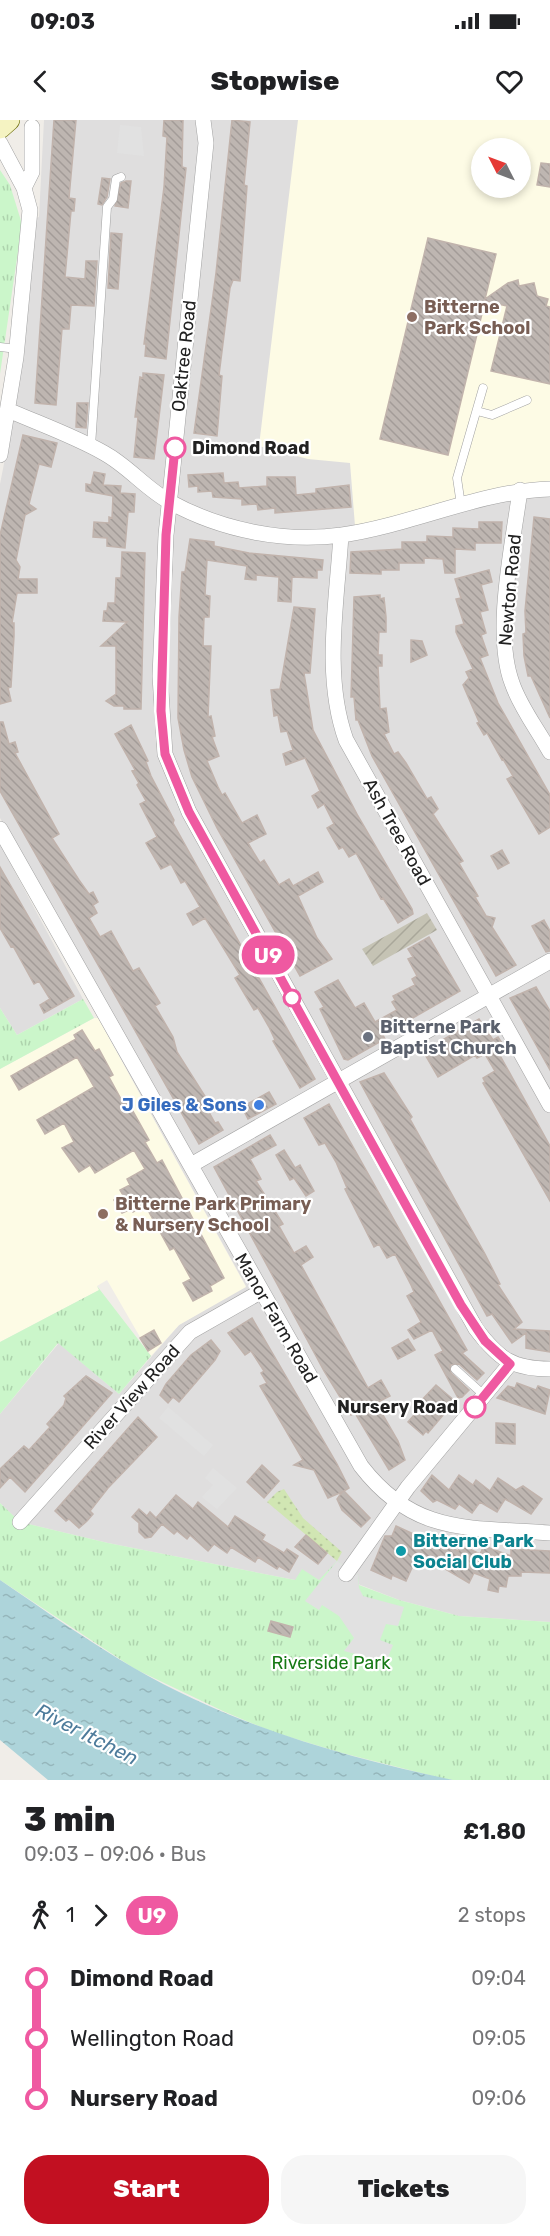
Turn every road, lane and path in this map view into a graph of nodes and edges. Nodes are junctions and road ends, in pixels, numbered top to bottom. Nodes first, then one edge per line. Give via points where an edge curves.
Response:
1 (9, 120) edge
2 (203, 120) edge
3 (32, 127) dead end
4 (0, 128) edge
5 (0, 143) edge
6 (121, 177) dead end
7 (24, 188) junction
8 (0, 347) edge
9 (17, 349) junction
10 (483, 388) dead end
11 (527, 400) dead end
12 (8, 410) junction
13 (477, 411) junction
14 (91, 447) junction
15 (0, 455) edge
16 (550, 489) edge
17 (520, 490) junction
18 (169, 502) junction
19 (461, 507) junction
20 (341, 535) junction
21 (550, 752) edge
22 (0, 829) edge
23 (550, 961) edge
24 (489, 995) junction
25 (338, 1081) junction
26 (550, 1105) edge
27 (191, 1165) junction
28 (260, 1292) junction
29 (510, 1364) junction
30 (454, 1369) dead end
31 (550, 1369) edge
32 (485, 1395) junction
33 (397, 1504) junction
34 (20, 1522) dead end
35 (550, 1533) edge
36 (346, 1574) dead end

1 - 4 street
2 - 18 street, Oaktree Road via 206,143
3 - 7 street via 32,172
5 - 7 street
6 - 14 lane via 116,178 113,199 107,207
7 - 9 street via 29,222
8 - 9 lane
9 - 12 street
10 - 13 lane
11 - 13 lane via 492,415
12 - 14 street
12 - 15 street
13 - 19 lane via 457,478
14 - 18 street
16 - 17 street
17 - 19 street
17 - 21 street, Newton Road via 504,652 512,684
18 - 20 street via 251,532 297,538
18 - 25 street, Oaktree Road via 160,676 165,754 189,812
19 - 20 street
20 - 24 street, Ash Tree Road via 333,673 339,722 348,747
22 - 27 street, Manor Farm Road
23 - 24 street
24 - 25 street
24 - 26 street, Ash Tree Road
25 - 27 street
25 - 29 street, Oaktree Road via 476,1329
27 - 28 street, Manor Farm Road
28 - 33 street, Manor Farm Road via 361,1466
28 - 34 street, River View Road via 190,1332
29 - 31 street
29 - 32 street
30 - 32 lane
32 - 33 street
33 - 35 street, Manor Farm Road via 439,1523
33 - 36 street

